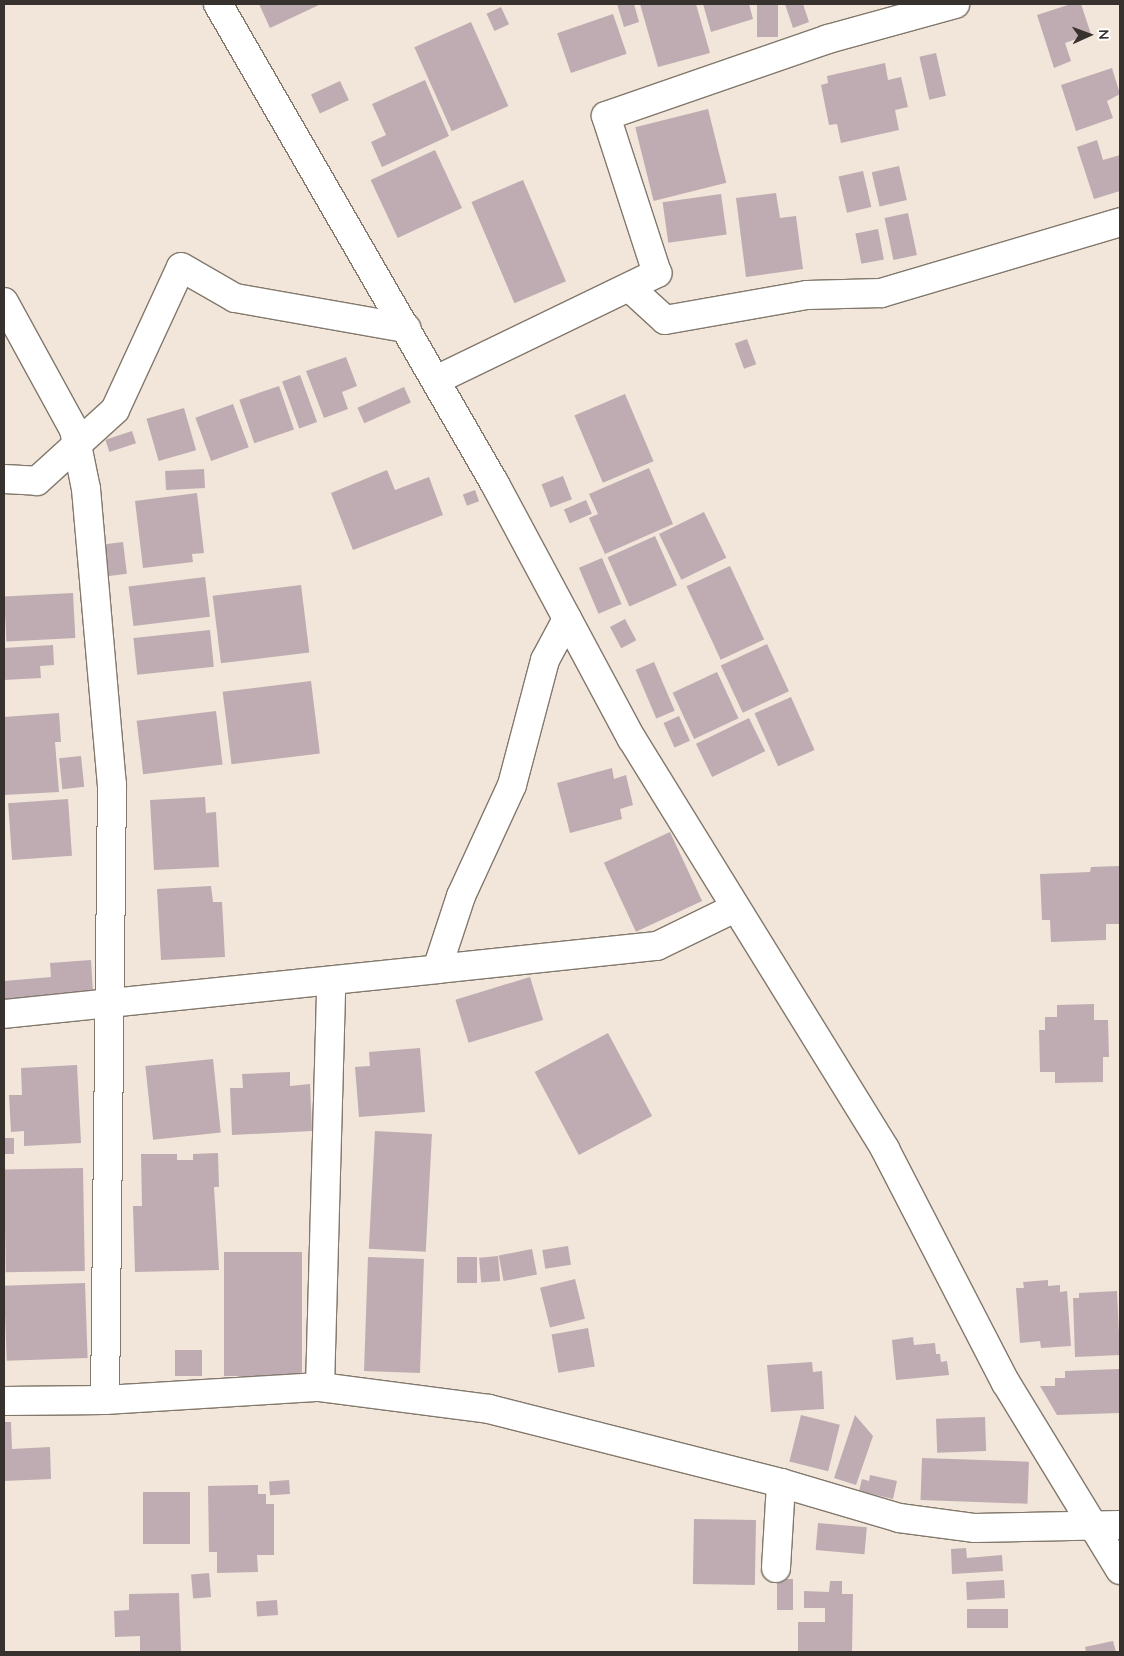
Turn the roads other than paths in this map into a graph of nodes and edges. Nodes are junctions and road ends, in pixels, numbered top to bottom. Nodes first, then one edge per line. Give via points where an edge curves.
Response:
1 (218, 4) edge
2 (955, 4) edge
3 (1120, 222) edge
4 (630, 288) junction
5 (4, 302) edge
6 (406, 328) junction
7 (436, 380) junction
8 (77, 444) junction
9 (4, 479) edge
10 (567, 619) junction
11 (734, 908) junction
12 (437, 969) junction
13 (331, 982) junction
14 (109, 1005) junction
15 (4, 1014) edge
16 (320, 1387) junction
17 (105, 1400) junction
18 (4, 1401) edge
19 (781, 1483) junction
20 (1089, 1524) junction
21 (1120, 1525) edge
22 (776, 1568) dead end
23 (1120, 1570) edge

1 - 6 street
2 - 4 street via 828,39 606,116 657,273
3 - 4 street via 881,293 807,295 665,320
4 - 7 street
5 - 8 street via 74,430
6 - 7 street
6 - 8 street via 235,298 181,267 115,410
7 - 10 street
8 - 9 street via 37,481
8 - 14 street via 86,489 112,784
10 - 11 street via 632,739
10 - 12 street via 545,660 512,785 461,896
11 - 12 street via 657,946
11 - 20 street via 885,1150 1006,1383
12 - 13 street
13 - 14 street
13 - 16 street
14 - 15 street
14 - 17 street
16 - 17 street
16 - 19 street via 489,1409
17 - 18 street
19 - 20 street via 899,1518 966,1527
19 - 22 street
20 - 21 street
20 - 23 street

